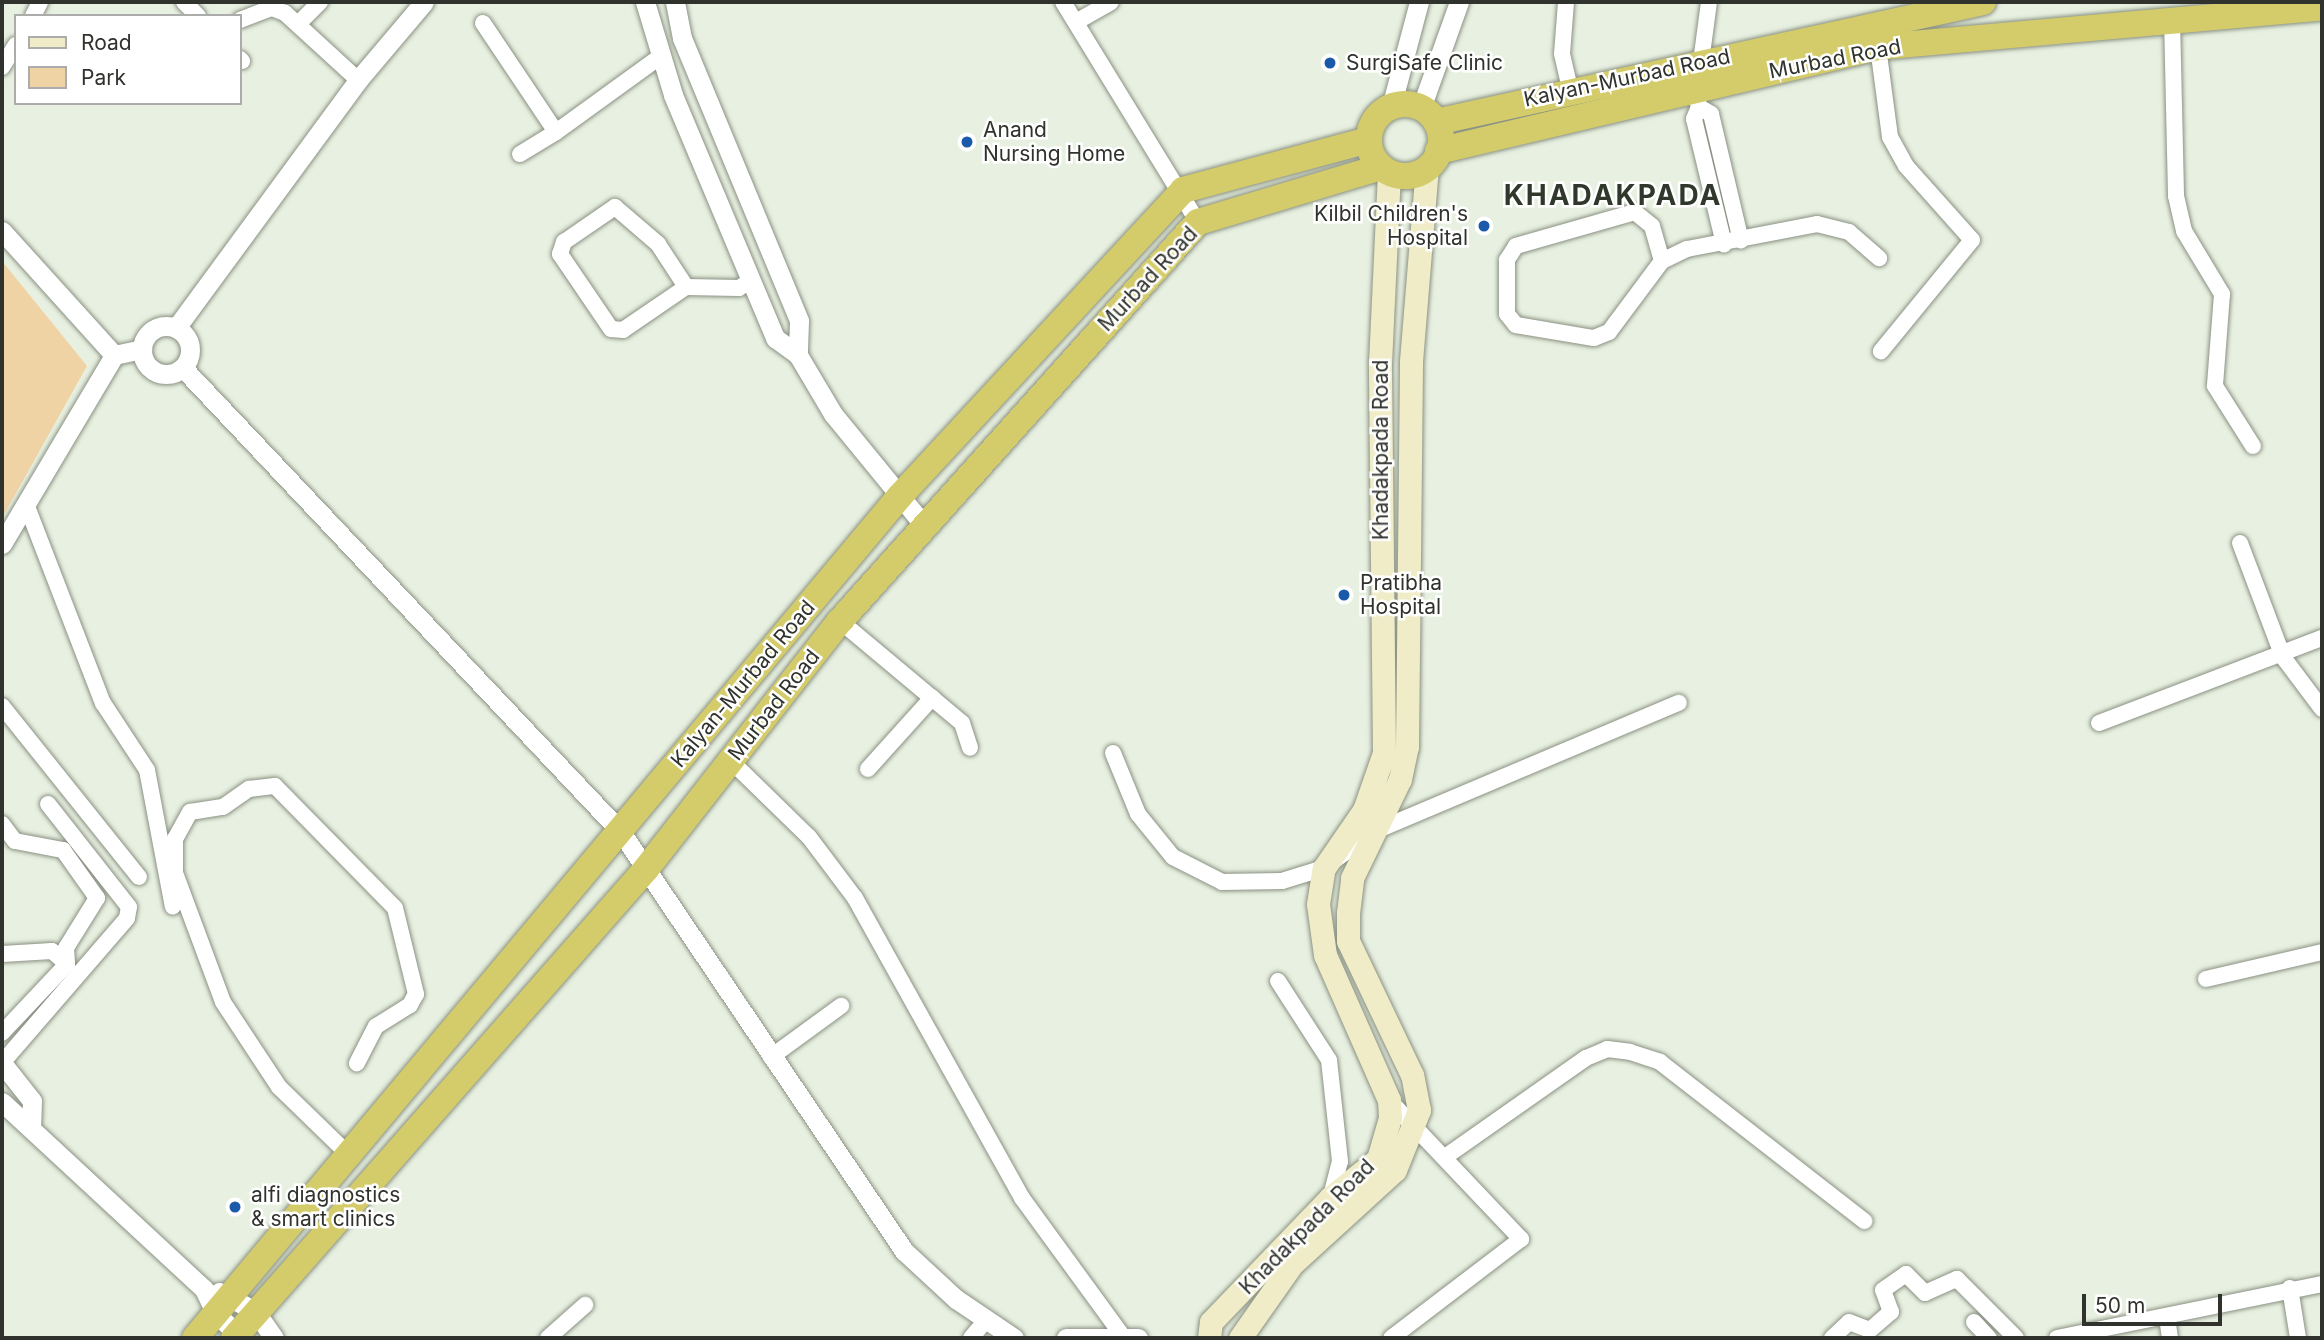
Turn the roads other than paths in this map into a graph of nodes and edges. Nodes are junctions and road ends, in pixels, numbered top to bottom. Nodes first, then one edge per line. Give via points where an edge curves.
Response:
1 (320, 2) edge
2 (424, 2) edge
3 (645, 2) edge
4 (675, 2) edge
5 (1063, 2) edge
6 (1111, 2) edge
7 (1419, 2) edge
8 (1459, 2) edge
9 (1566, 2) edge
10 (1709, 2) edge
11 (1983, 2) edge
12 (1993, 2) edge
13 (2322, 7) edge
14 (2172, 18) junction
15 (242, 19) edge
16 (1076, 22) junction
17 (299, 23) junction
18 (483, 23) dead end
19 (1994, 38) junction
20 (1878, 47) junction
21 (14, 48) edge
22 (661, 56) junction
23 (1701, 62) junction
24 (2, 67) edge
25 (358, 80) junction
26 (1570, 89) junction
27 (1697, 97) junction
28 (1391, 107) junction
29 (1429, 115) junction
30 (556, 132) junction
31 (1368, 140) junction
32 (520, 154) dead end
33 (1432, 160) junction
34 (1385, 169) junction
35 (1183, 190) junction
36 (1198, 222) junction
37 (2, 231) edge
38 (1741, 241) junction
39 (1724, 244) junction
40 (1879, 258) dead end
41 (1662, 261) junction
42 (752, 280) junction
43 (686, 286) junction
44 (176, 328) junction
45 (142, 349) junction
46 (1881, 351) dead end
47 (114, 355) junction
48 (797, 355) junction
49 (183, 368) junction
50 (1411, 372) junction
51 (1380, 374) junction
52 (2253, 446) dead end
53 (900, 496) junction
54 (28, 509) junction
55 (924, 526) junction
56 (2240, 543) dead end
57 (2, 544) edge
58 (840, 621) junction
59 (2322, 638) edge
60 (1409, 650) junction
61 (1382, 652) junction
62 (2283, 657) junction
63 (932, 698) junction
64 (1679, 703) dead end
65 (2, 706) edge
66 (2322, 709) edge
67 (2099, 723) dead end
68 (970, 748) dead end
69 (1113, 753) dead end
70 (731, 761) junction
71 (867, 769) dead end
72 (48, 804) dead end
73 (2, 824) edge
74 (621, 832) junction
75 (1373, 832) junction
76 (646, 869) junction
77 (1324, 869) junction
78 (139, 877) dead end
79 (173, 906) dead end
80 (2322, 952) edge
81 (2, 954) edge
82 (66, 964) junction
83 (2206, 979) dead end
84 (1279, 981) dead end
85 (841, 1006) dead end
86 (2, 1033) edge
87 (771, 1057) junction
88 (2, 1063) edge
89 (357, 1063) dead end
90 (1389, 1100) junction
91 (2, 1102) edge
92 (1416, 1124) junction
93 (31, 1125) junction
94 (349, 1154) junction
95 (1445, 1157) junction
96 (1330, 1198) junction
97 (1864, 1221) dead end
98 (1336, 1227) junction
99 (2322, 1284) edge
100 (2290, 1288) junction
101 (216, 1299) junction
102 (1233, 1300) junction
103 (585, 1305) dead end
104 (255, 1311) junction
105 (1254, 1313) junction
106 (2166, 1317) junction
107 (986, 1320) junction
108 (1974, 1322) dead end
109 (2003, 1324) junction
110 (238, 1337) edge
111 (1130, 1337) edge
112 (195, 1338) edge
113 (275, 1338) edge
114 (548, 1338) edge
115 (971, 1338) edge
116 (1014, 1338) edge
117 (1066, 1338) edge
118 (1209, 1338) edge
119 (1240, 1338) edge
120 (1391, 1338) edge
121 (1832, 1338) edge
122 (1988, 1338) edge
123 (2017, 1338) edge
124 (2057, 1338) edge
125 (2171, 1338) edge
126 (2298, 1338) edge

1 - 17 street
2 - 25 street
3 - 22 street
4 - 48 street via 682,38 799,321
5 - 16 street
6 - 16 street
7 - 28 street
8 - 29 street
9 - 26 street via 1562,54
10 - 23 street
11 - 23 highway, Kalyan-Murbad Road
12 - 19 highway
13 - 14 highway, Murbad Road
14 - 19 highway, Murbad Road
14 - 52 street via 2176,196 2184,231 2222,294 2215,386
15 - 17 street via 272,8
16 - 35 street
17 - 25 street
18 - 30 street
19 - 20 highway, Murbad Road
20 - 27 highway, Murbad Road
20 - 46 street via 1890,137 1906,166 1972,240
21 - 24 street
22 - 30 street
22 - 42 street
23 - 26 highway, Kalyan-Murbad Road
25 - 44 street
26 - 29 highway, Kalyan-Murbad Road
27 - 33 highway, Murbad Road
27 - 38 street via 1711,114
27 - 39 street via 1694,119
28 - 29 highway
28 - 31 highway via 1375,120
29 - 33 highway
30 - 32 street
31 - 34 highway
31 - 35 highway
33 - 34 highway via 1408,176
33 - 50 main road, Khadakpada Road
34 - 36 highway, Murbad Road
34 - 51 main road, Khadakpada Road
35 - 36 street
35 - 53 highway, Kalyan-Murbad Road
36 - 55 highway, Murbad Road
37 - 47 street
38 - 39 street
38 - 40 street via 1834,225
39 - 41 street
41 - 41 street via 1609,332 1594,338 1516,325 1507,314 1507,260 1516,246 1635,212 1653,226
42 - 43 street via 739,288
42 - 48 street via 775,338
43 - 43 street via 623,330 611,330 560,254 564,242 615,206 658,244
44 - 45 street via 154,330
44 - 49 street via 190,346
45 - 47 street
45 - 49 street via 152,371 168,374
47 - 54 street
48 - 53 street via 832,414
49 - 74 street
50 - 51 main road
50 - 60 main road, Khadakpada Road
51 - 61 main road, Khadakpada Road
53 - 55 street
53 - 74 highway, Kalyan-Murbad Road
54 - 57 street
54 - 79 street via 103,703 146,770
55 - 58 highway, Murbad Road
56 - 62 street
58 - 63 street
58 - 70 highway, Murbad Road
59 - 62 street
60 - 61 main road
60 - 75 main road, Khadakpada Road via 1407,747 1400,779
61 - 77 main road, Khadakpada Road via 1384,752 1375,788
62 - 66 street
62 - 67 street
63 - 68 street via 962,723
63 - 71 street
64 - 75 street
65 - 78 street
69 - 77 street via 1138,814 1173,857 1222,882 1282,881
70 - 76 highway, Murbad Road
70 - 111 street via 809,837 855,898 1022,1198
72 - 88 street via 129,907 127,918
73 - 82 street via 15,841 63,850 97,898 66,948
74 - 76 street
74 - 94 highway, Kalyan-Murbad Road
75 - 77 street
75 - 92 main road, Khadakpada Road via 1352,878 1348,942 1412,1075
76 - 87 street
76 - 104 highway, Murbad Road
77 - 90 main road, Khadakpada Road via 1318,904 1325,955
80 - 83 street
81 - 82 street via 52,951
82 - 86 street
84 - 96 street via 1329,1060 1340,1161
85 - 87 street
87 - 107 street via 904,1251
88 - 93 street via 32,1101
89 - 94 street via 376,1026 410,1005 416,994 395,908 275,786 249,789 223,807 190,812 175,839 175,873 223,1002 279,1087
90 - 92 street
90 - 96 main road, Khadakpada Road via 1378,1159
91 - 93 street
92 - 95 street
92 - 98 main road, Khadakpada Road via 1395,1170
93 - 101 street
94 - 101 highway, Kalyan-Murbad Road
95 - 97 street via 1586,1058 1607,1049 1630,1052 1671,1069
95 - 120 street via 1521,1239
96 - 98 street
96 - 102 main road, Khadakpada Road
98 - 105 main road, Khadakpada Road via 1292,1264
99 - 100 street
100 - 106 street
100 - 126 street
101 - 104 street
101 - 110 street
101 - 112 highway, Kalyan-Murbad Road
102 - 105 main road
102 - 118 main road, Khadakpada Road via 1211,1322
103 - 114 street
104 - 110 highway, Murbad Road
104 - 113 street
105 - 119 main road, Khadakpada Road
106 - 124 street
106 - 125 street
107 - 115 street
107 - 116 street
108 - 122 street
109 - 121 street via 1957,1279 1925,1293 1906,1274 1883,1290 1891,1312 1870,1330 1849,1322
109 - 122 street
109 - 123 street
111 - 117 street

